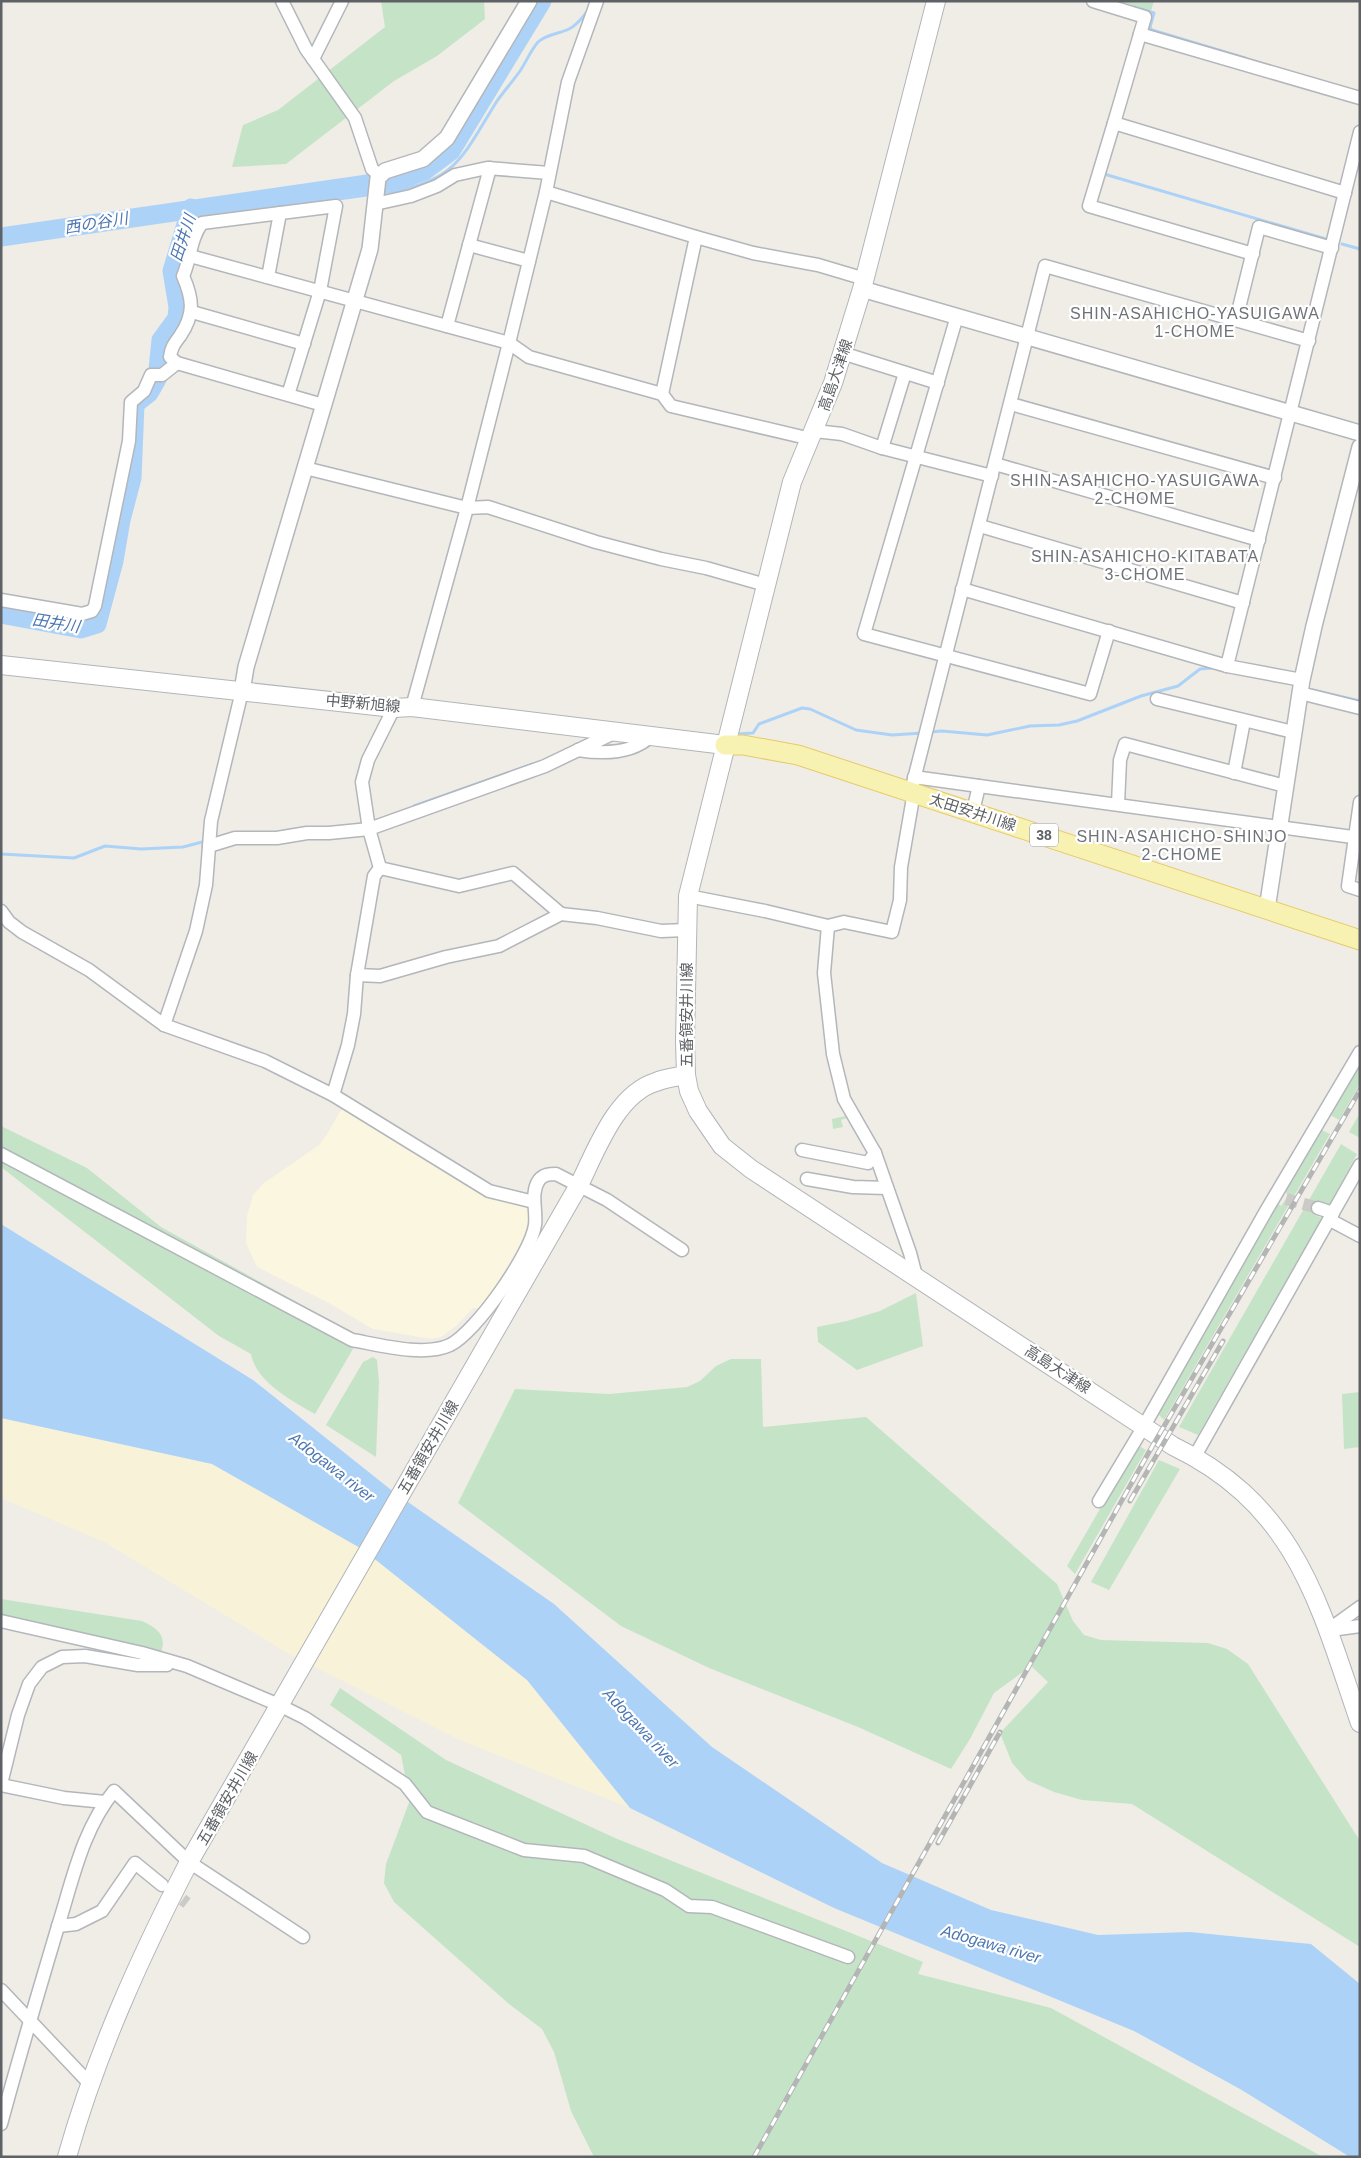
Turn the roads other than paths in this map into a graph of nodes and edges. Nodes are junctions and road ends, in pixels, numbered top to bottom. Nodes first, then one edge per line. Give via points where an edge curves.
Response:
1 (282, 1) edge
2 (342, 1) edge
3 (529, 1) edge
4 (596, 1) edge
5 (936, 1) edge
6 (1093, 1) edge
7 (1140, 34) junction
8 (313, 59) junction
9 (1360, 98) edge
10 (1114, 123) junction
11 (1360, 132) edge
12 (490, 168) junction
13 (549, 173) junction
14 (379, 175) junction
15 (546, 192) junction
16 (1345, 193) junction
17 (375, 204) junction
18 (280, 214) junction
19 (696, 237) junction
20 (469, 245) junction
21 (1332, 248) junction
22 (1252, 254) junction
23 (190, 256) junction
24 (529, 261) junction
25 (268, 277) junction
26 (864, 284) junction
27 (320, 291) junction
28 (354, 300) junction
29 (192, 312) junction
30 (958, 316) junction
31 (1236, 320) junction
32 (447, 326) junction
33 (1028, 336) junction
34 (1309, 341) junction
35 (509, 342) junction
36 (304, 344) junction
37 (842, 353) junction
38 (177, 363) junction
39 (906, 373) junction
40 (938, 384) junction
41 (662, 394) junction
42 (288, 395) junction
43 (1011, 404) junction
44 (323, 405) junction
45 (1291, 413) junction
46 (1360, 433) edge
47 (813, 435) junction
48 (1360, 447) edge
49 (882, 448) junction
50 (916, 458) junction
51 (305, 468) junction
52 (994, 470) junction
53 (1275, 478) junction
54 (467, 508) junction
55 (980, 526) junction
56 (1259, 540) junction
57 (766, 585) junction
58 (962, 589) junction
59 (1, 600) edge
60 (1243, 603) junction
61 (1109, 631) junction
62 (945, 656) junction
63 (1, 665) edge
64 (1227, 666) junction
65 (1301, 687) junction
66 (242, 691) junction
67 (1156, 699) dead end
68 (412, 707) junction
69 (394, 708) junction
70 (1360, 708) edge
71 (1244, 721) junction
72 (616, 732) junction
73 (1293, 732) junction
74 (651, 736) junction
75 (725, 745) junction
76 (578, 750) junction
77 (1234, 773) junction
78 (979, 786) junction
79 (1285, 786) junction
80 (913, 787) junction
81 (1360, 802) edge
82 (1118, 804) junction
83 (973, 812) junction
84 (1279, 825) junction
85 (369, 829) junction
86 (1357, 837) edge
87 (209, 846) junction
88 (380, 868) junction
89 (1360, 890) edge
90 (688, 896) junction
91 (1267, 909) junction
92 (1, 911) edge
93 (561, 914) junction
94 (828, 926) junction
95 (686, 930) junction
96 (1360, 940) edge
97 (357, 975) junction
98 (164, 1025) junction
99 (1360, 1052) edge
100 (686, 1075) junction
101 (334, 1095) junction
102 (802, 1150) dead end
103 (1, 1154) edge
104 (875, 1154) junction
105 (1360, 1166) edge
106 (807, 1179) dead end
107 (579, 1185) junction
108 (887, 1188) junction
109 (534, 1202) junction
110 (1318, 1208) tunnel mouth
111 (1331, 1216) junction
112 (1360, 1236) edge
113 (682, 1250) dead end
114 (916, 1276) junction
115 (1144, 1426) junction
116 (1195, 1456) junction
117 (1099, 1501) dead end
118 (1360, 1607) edge
119 (1, 1621) edge
120 (1360, 1626) edge
121 (1328, 1630) junction
122 (177, 1663) junction
123 (279, 1705) junction
124 (1360, 1723) edge
125 (1, 1784) edge
126 (105, 1802) junction
127 (189, 1862) junction
128 (162, 1885) tunnel mouth
129 (58, 1926) junction
130 (303, 1938) dead end
131 (848, 1957) dead end
132 (1, 1990) edge
133 (30, 2019) junction
134 (90, 2084) junction
135 (1, 2124) edge
136 (67, 2157) edge

1 - 8 street
2 - 8 street
3 - 14 street via 447,138 423,159
4 - 13 street via 568,82
5 - 26 main road, 高島大津線
6 - 7 street via 1145,17
7 - 9 street
7 - 10 street
8 - 14 street via 355,118 372,168
10 - 16 street
10 - 22 street via 1089,206
11 - 16 street
12 - 13 street
12 - 17 street via 456,175 411,196
12 - 20 street
13 - 15 street
14 - 17 street
15 - 19 street
15 - 24 street
16 - 21 street
17 - 28 street via 370,249
18 - 23 street via 202,223 194,234
18 - 25 street
18 - 27 street via 336,206
19 - 26 street via 818,265
19 - 41 street
20 - 24 street
20 - 32 street
21 - 22 street via 1259,227
21 - 34 street
22 - 31 street
23 - 25 street
23 - 29 street via 183,276
24 - 35 street
25 - 27 street
26 - 30 street
26 - 37 main road, 高島大津線
27 - 28 street
27 - 36 street
28 - 32 street
28 - 44 street
29 - 36 street
29 - 38 street via 171,349 170,358
30 - 33 street
30 - 40 street
31 - 33 street via 1045,266
31 - 34 street
32 - 35 street
33 - 43 street
33 - 45 street
34 - 45 street
35 - 41 street via 529,358
35 - 54 street
36 - 42 street
37 - 39 street
37 - 47 main road, 高島大津線
38 - 42 street
38 - 59 street via 162,375 151,375 144,391 131,402 129,441 92,611 82,614
39 - 40 street
39 - 49 street
40 - 50 street
41 - 47 street via 671,406
42 - 44 street
43 - 52 street
43 - 53 street
44 - 51 street
45 - 46 street
45 - 53 street
47 - 49 street via 842,434
47 - 57 main road, 高島大津線 via 792,482
48 - 65 street
49 - 50 street
50 - 52 street
50 - 62 street via 864,634
51 - 54 street
51 - 66 street via 246,667
52 - 55 street
52 - 56 street
53 - 56 street
54 - 57 street via 488,507 596,542
54 - 68 street
55 - 58 street
55 - 60 street
56 - 60 street
57 - 75 main road, 高島大津線
58 - 61 street
58 - 62 street
60 - 64 street
61 - 62 street via 1090,694
61 - 64 street
62 - 80 street
63 - 66 main road, 中野新旭線
64 - 65 street
65 - 70 street
65 - 73 street
66 - 69 main road, 中野新旭線
66 - 87 street via 211,821
67 - 71 street
68 - 69 main road, 中野新旭線
68 - 72 main road, 中野新旭線
69 - 85 street via 368,760 362,782
71 - 73 street
71 - 77 street
72 - 74 main road, 中野新旭線
72 - 76 street
73 - 79 street
74 - 75 main road, 中野新旭線
74 - 76 street via 643,744 610,753
75 - 80 main road, 太田安井川線 / 38 via 742,745 798,756
75 - 90 main road, 五番領安井川線
76 - 85 street via 545,766
77 - 79 street
77 - 82 street via 1124,744
78 - 80 street
78 - 82 street
78 - 83 street
79 - 84 street
80 - 83 main road, 太田安井川線 / 38
80 - 94 street via 900,900 892,932 844,922
81 - 86 street
82 - 84 street
83 - 91 main road, 太田安井川線 / 38
84 - 86 street
84 - 91 street
85 - 87 street via 277,838 235,838
85 - 88 street
86 - 89 street via 1348,886
87 - 98 street via 206,885 196,931
88 - 93 street via 459,886 513,872
88 - 97 street via 374,876
90 - 94 street
90 - 95 main road, 五番領安井川線
91 - 96 main road, 太田安井川線 / 38
92 - 98 street via 22,932 89,970
93 - 95 street via 661,931
93 - 97 street via 499,946 380,976
94 - 104 street via 824,973 833,1054 844,1099
95 - 100 main road, 五番領安井川線
97 - 101 street via 354,1014
98 - 101 street via 266,1061
99 - 115 street via 1282,1196
100 - 107 main road, 五番領安井川線 via 654,1082 631,1097 612,1120
100 - 114 main road, 高島大津線 via 698,1111 722,1146 751,1169
101 - 109 street via 489,1191
102 - 104 street via 868,1163
103 - 109 street via 352,1340 410,1351 450,1345 467,1332 494,1302 526,1249 535,1226
104 - 108 street
105 - 111 street
106 - 108 street via 853,1187
107 - 109 street via 556,1174 547,1174 540,1179
107 - 113 street
107 - 123 main road, 五番領安井川線
108 - 114 street
110 - 111 street
111 - 112 street
111 - 116 street
114 - 115 main road, 高島大津線
115 - 116 main road, 高島大津線 via 1173,1446
115 - 117 street
116 - 121 main road, 高島大津線 via 1246,1494 1275,1526 1295,1555
118 - 121 street
119 - 122 street
120 - 121 street
121 - 124 main road, 高島大津線
122 - 123 street
122 - 125 street via 138,1665 62,1657 42,1667 29,1684 18,1715
123 - 127 main road, 五番領安井川線
123 - 131 street via 306,1718 406,1784 427,1812 524,1850 584,1856 665,1890 689,1906 712,1907
125 - 126 street via 64,1798
126 - 127 street via 114,1791
126 - 129 street via 85,1838
127 - 130 street
127 - 134 main road, 五番領安井川線 via 134,1974
128 - 129 street via 135,1863 102,1911 76,1924
129 - 133 street
132 - 133 street
133 - 134 street
133 - 135 street
134 - 136 main road, 五番領安井川線

